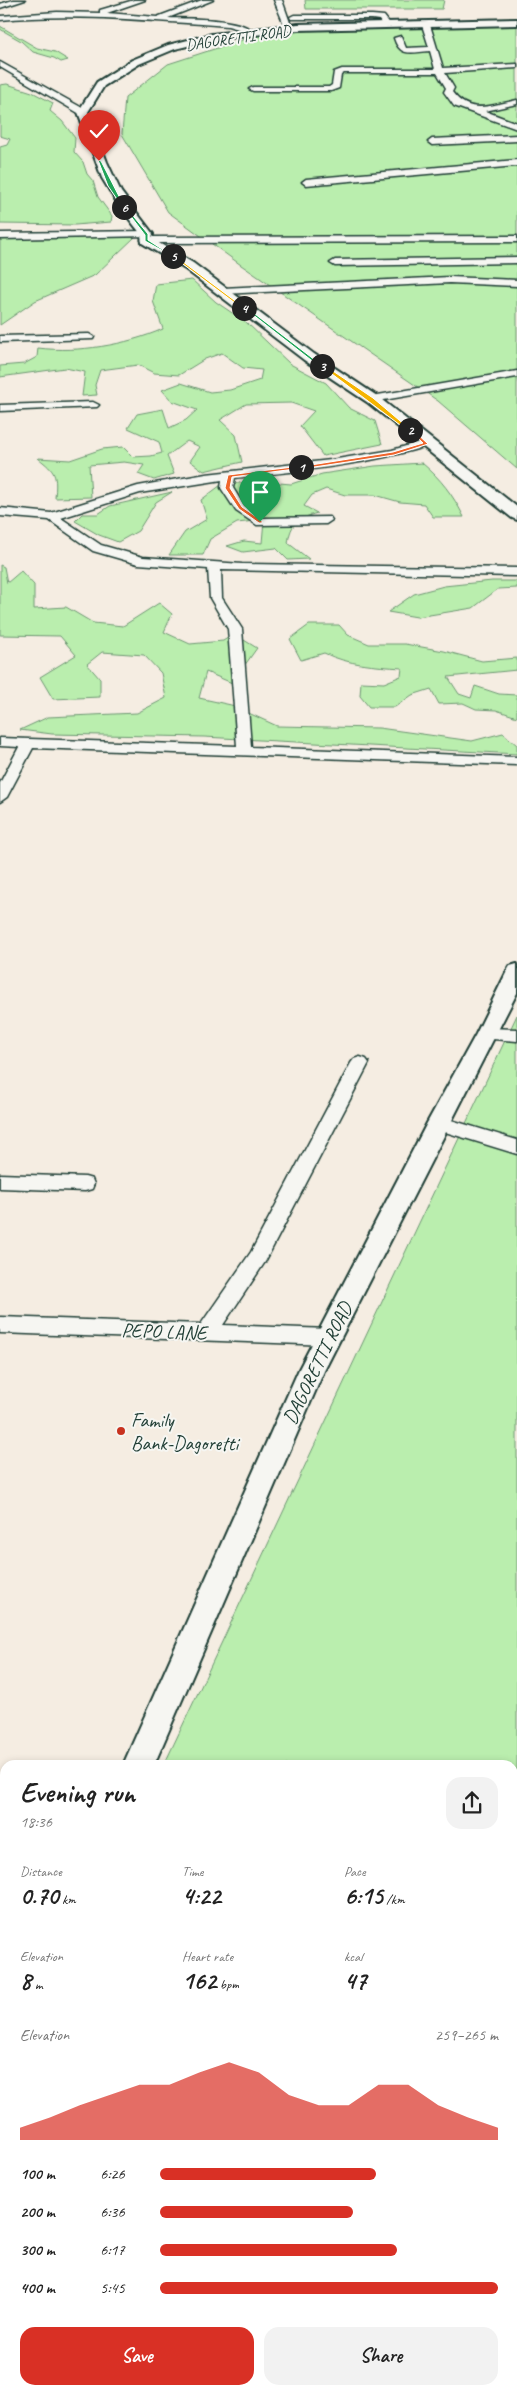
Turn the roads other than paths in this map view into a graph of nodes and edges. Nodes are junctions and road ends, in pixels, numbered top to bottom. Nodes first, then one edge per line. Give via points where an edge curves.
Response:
1 (21, 0) edge
2 (141, 0) edge
3 (208, 0) edge
4 (278, 0) edge
5 (0, 6) edge
6 (92, 15) junction
7 (0, 18) edge
8 (244, 19) dead end
9 (156, 20) junction
10 (517, 22) edge
11 (292, 23) junction
12 (426, 25) junction
13 (249, 30) junction
14 (398, 38) dead end
15 (433, 49) junction
16 (0, 64) edge
17 (517, 66) edge
18 (440, 72) junction
19 (253, 89) dead end
20 (517, 102) edge
21 (472, 111) junction
22 (84, 112) junction
23 (517, 117) edge
24 (495, 118) junction
25 (517, 126) edge
26 (517, 138) edge
27 (432, 142) dead end
28 (517, 163) edge
29 (306, 182) dead end
30 (0, 236) edge
31 (146, 237) junction
32 (517, 239) edge
33 (517, 260) edge
34 (335, 263) dead end
35 (517, 284) edge
36 (223, 291) junction
37 (89, 337) dead end
38 (0, 339) edge
39 (517, 374) edge
40 (372, 399) junction
41 (93, 405) dead end
42 (0, 408) edge
43 (427, 443) junction
44 (230, 476) junction
45 (0, 512) edge
46 (517, 516) edge
47 (52, 517) junction
48 (326, 520) dead end
49 (214, 566) junction
50 (517, 572) edge
51 (0, 742) edge
52 (28, 743) junction
53 (244, 750) junction
54 (517, 761) edge
55 (0, 797) edge
56 (517, 971) edge
57 (487, 1034) junction
58 (517, 1035) edge
59 (360, 1063) dead end
60 (438, 1123) junction
61 (517, 1147) edge
62 (0, 1181) edge
63 (86, 1184) dead end
64 (0, 1326) edge
65 (207, 1332) junction
66 (329, 1336) junction
67 (140, 1760) edge

1 - 5 street
2 - 6 street
3 - 9 street
4 - 11 street
6 - 7 street via 32,14
6 - 9 street
8 - 13 street via 252,25
9 - 13 street via 228,24
10 - 12 main road, DAGORETTI ROAD
11 - 12 main road, DAGORETTI ROAD
11 - 13 main road, DAGORETTI ROAD
12 - 15 street
13 - 22 main road, DAGORETTI ROAD via 186,44 141,59 103,82 92,94
14 - 15 street via 404,50
15 - 18 street
16 - 22 street
17 - 18 street
18 - 19 street via 342,71 337,74 336,86 331,89
18 - 21 street via 457,104
20 - 21 street
21 - 24 street
22 - 31 main road via 110,186
23 - 24 street
24 - 25 street
26 - 27 street
28 - 29 street
30 - 31 street
31 - 32 street
31 - 36 main road
33 - 34 street
35 - 36 street via 450,280
36 - 40 main road via 309,357
37 - 38 street
39 - 40 street
40 - 43 main road
41 - 42 street
43 - 44 street via 394,454
43 - 46 main road
44 - 47 street via 138,490
44 - 48 street via 227,488 240,508 260,522
45 - 47 street
47 - 49 street via 97,548 118,556 142,562
49 - 50 street
49 - 53 street via 216,598 235,629
51 - 52 street
52 - 53 street
52 - 55 street
53 - 54 street
56 - 57 main road, DAGORETTI ROAD
57 - 58 street
57 - 60 main road, DAGORETTI ROAD
59 - 65 street via 258,1257
60 - 61 street
60 - 66 main road, DAGORETTI ROAD
62 - 63 street
64 - 65 street, PEPO LANE
65 - 66 street, PEPO LANE
66 - 67 main road, DAGORETTI ROAD

